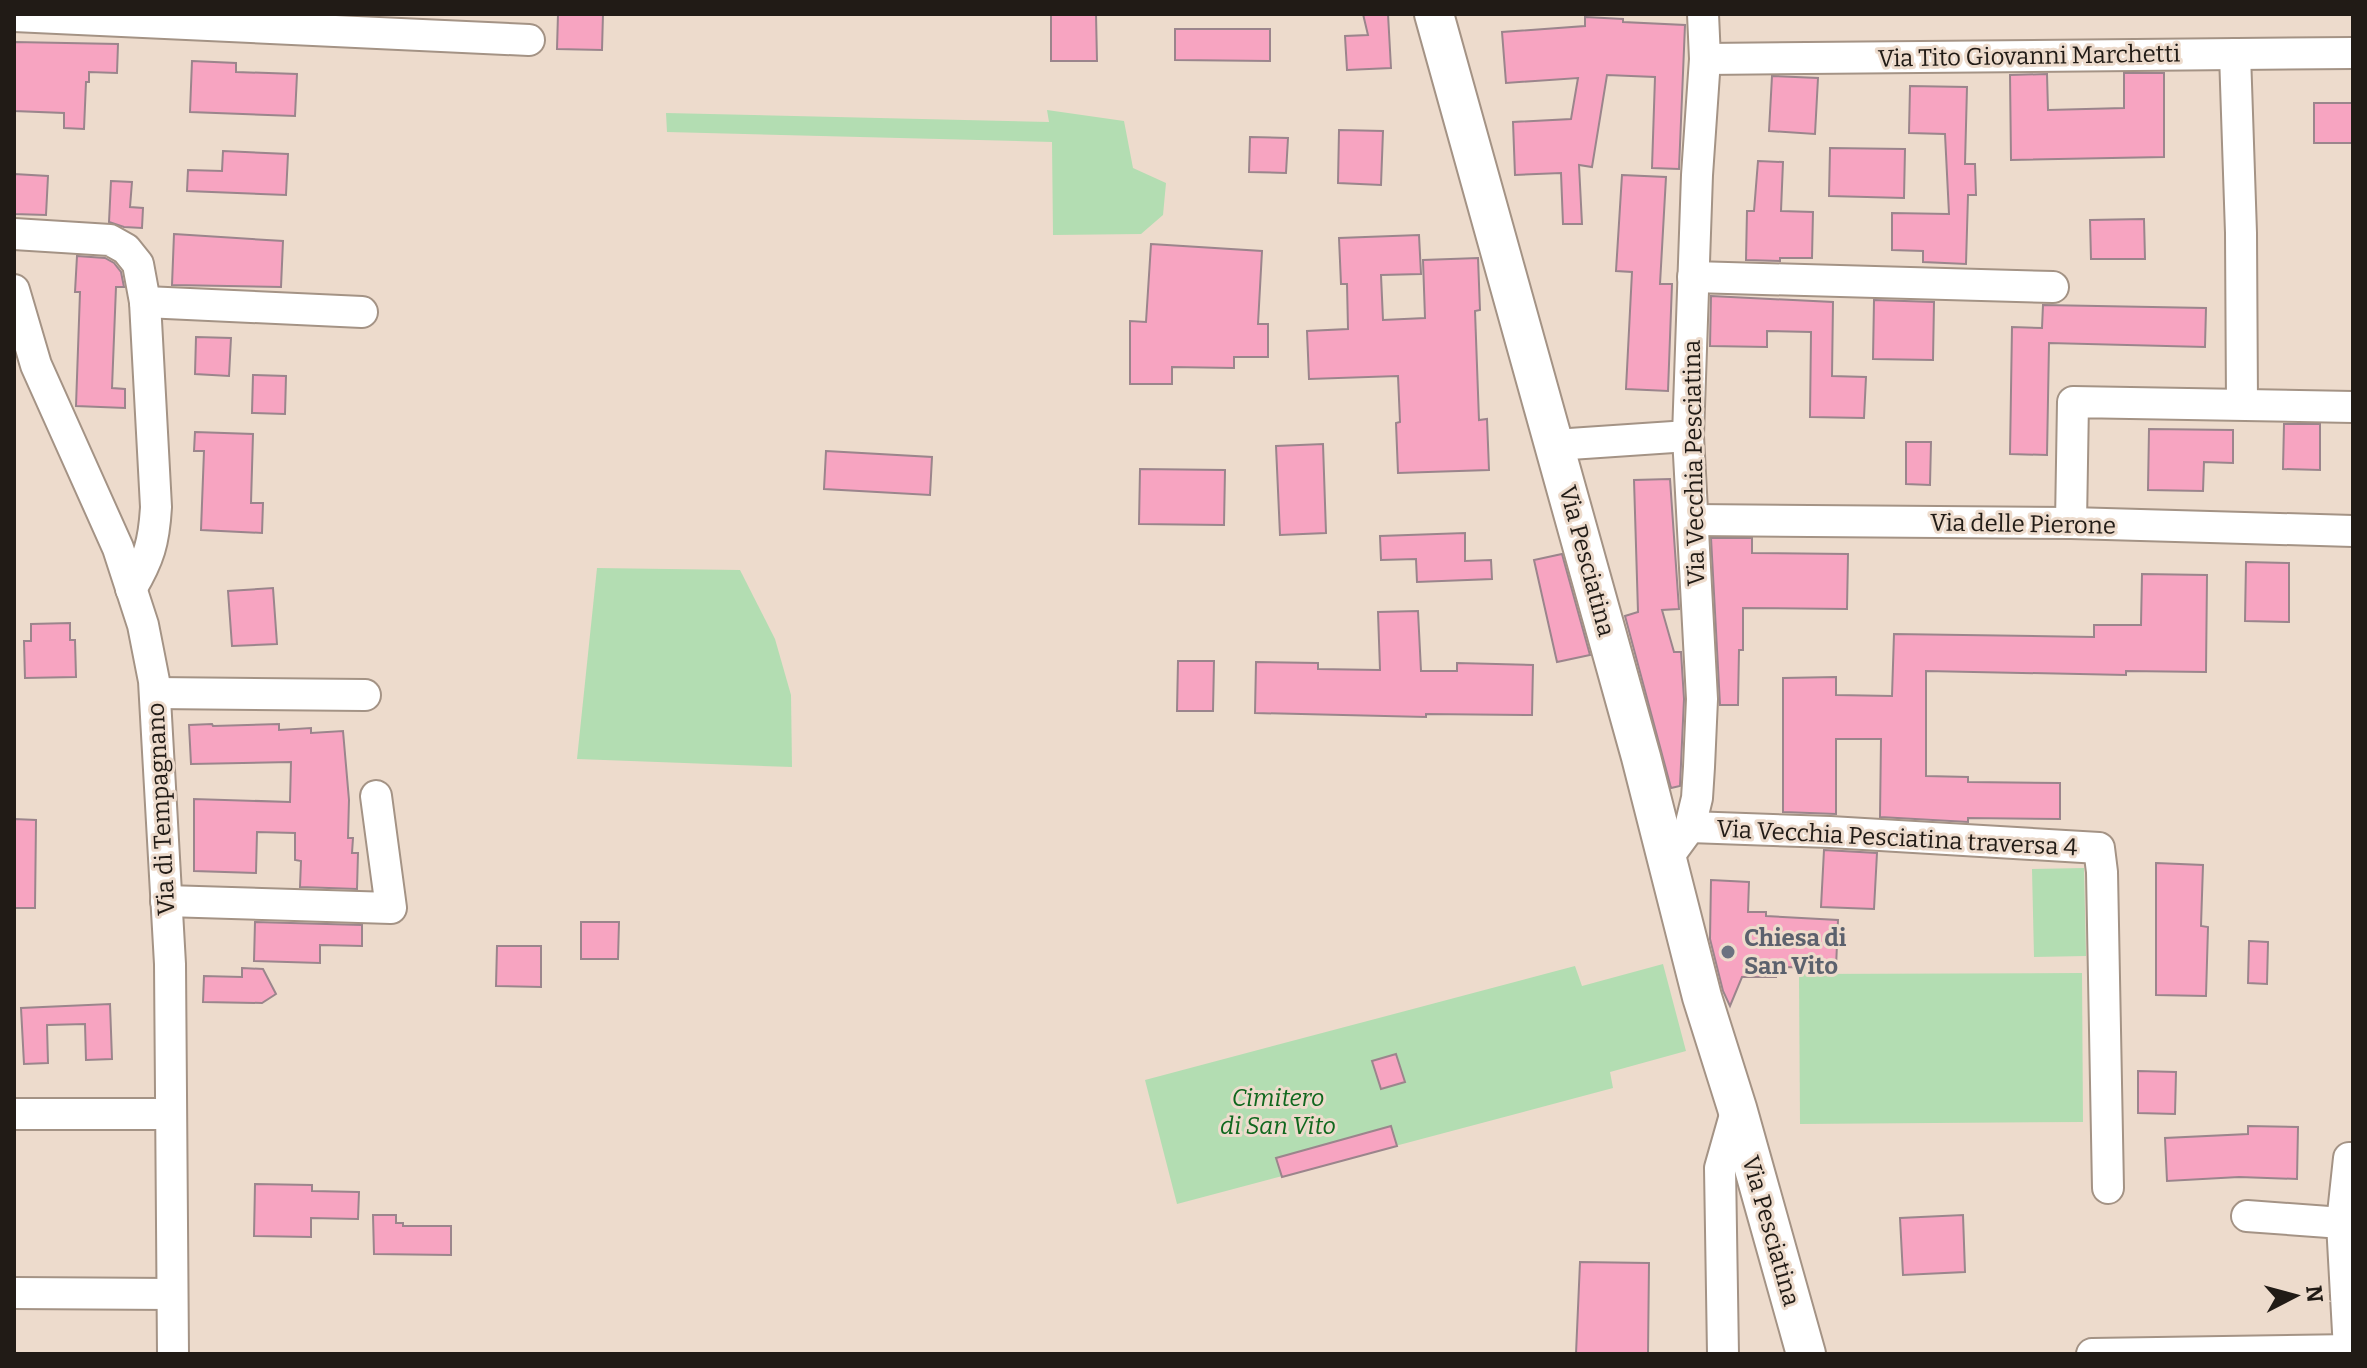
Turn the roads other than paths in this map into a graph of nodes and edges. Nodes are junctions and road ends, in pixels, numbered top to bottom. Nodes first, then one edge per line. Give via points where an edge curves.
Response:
1 (1434, 14) edge
2 (1703, 14) edge
3 (14, 16) edge
4 (529, 40) dead end
5 (2353, 53) edge
6 (2235, 54) junction
7 (1705, 59) junction
8 (14, 234) edge
9 (1693, 277) junction
10 (2053, 287) dead end
11 (14, 290) edge
12 (145, 302) junction
13 (362, 312) dead end
14 (23, 353) edge
15 (2242, 404) junction
16 (2353, 407) edge
17 (1688, 436) junction
18 (1555, 445) junction
19 (1693, 520) junction
20 (2071, 523) junction
21 (2353, 531) edge
22 (131, 589) junction
23 (155, 693) junction
24 (365, 695) dead end
25 (376, 796) dead end
26 (1679, 842) junction
27 (166, 901) junction
28 (1737, 1108) junction
29 (14, 1114) edge
30 (171, 1114) junction
31 (2349, 1158) dead end
32 (2108, 1188) dead end
33 (2247, 1216) dead end
34 (2342, 1223) junction
35 (14, 1293) edge
36 (172, 1294) junction
37 (2351, 1350) edge
38 (173, 1354) edge
39 (1723, 1354) edge
40 (1806, 1354) edge
41 (2092, 1354) edge

1 - 18 main road, Via Pesciatina
2 - 7 street, Via Vecchia Pesciatina
3 - 4 street
5 - 6 street, Via Tito Giovanni Marchetti
6 - 7 street, Via Tito Giovanni Marchetti
6 - 15 street
7 - 9 street, Via Vecchia Pesciatina
8 - 12 street via 110,240 138,264
9 - 10 street
9 - 17 street, Via Vecchia Pesciatina
11 - 14 street, Via di Tempagnano
12 - 13 street
12 - 22 street via 156,507 148,561
14 - 22 street, Via di Tempagnano via 118,548
15 - 16 street
15 - 20 street via 2073,402
17 - 18 street
17 - 19 street, Via Vecchia Pesciatina
18 - 26 main road, Via Pesciatina
19 - 20 street, Via delle Pierone
19 - 26 street, Via Vecchia Pesciatina via 1702,699 1697,798
20 - 21 street, Via delle Pierone
22 - 23 street, Via di Tempagnano
23 - 24 street
23 - 27 street, Via di Tempagnano
25 - 27 street via 391,908
26 - 28 main road, Via Pesciatina via 1702,997
26 - 32 street, Via Vecchia Pesciatina traversa 4 via 1830,832 2099,848
27 - 30 street, Via di Tempagnano
28 - 39 street, Via Pesciatina via 1720,1168
28 - 40 main road, Via Pesciatina
29 - 30 street
30 - 36 street, Via di Tempagnano
31 - 34 street
33 - 34 street
34 - 37 street
35 - 36 street
36 - 38 street, Via di Tempagnano
37 - 41 street

